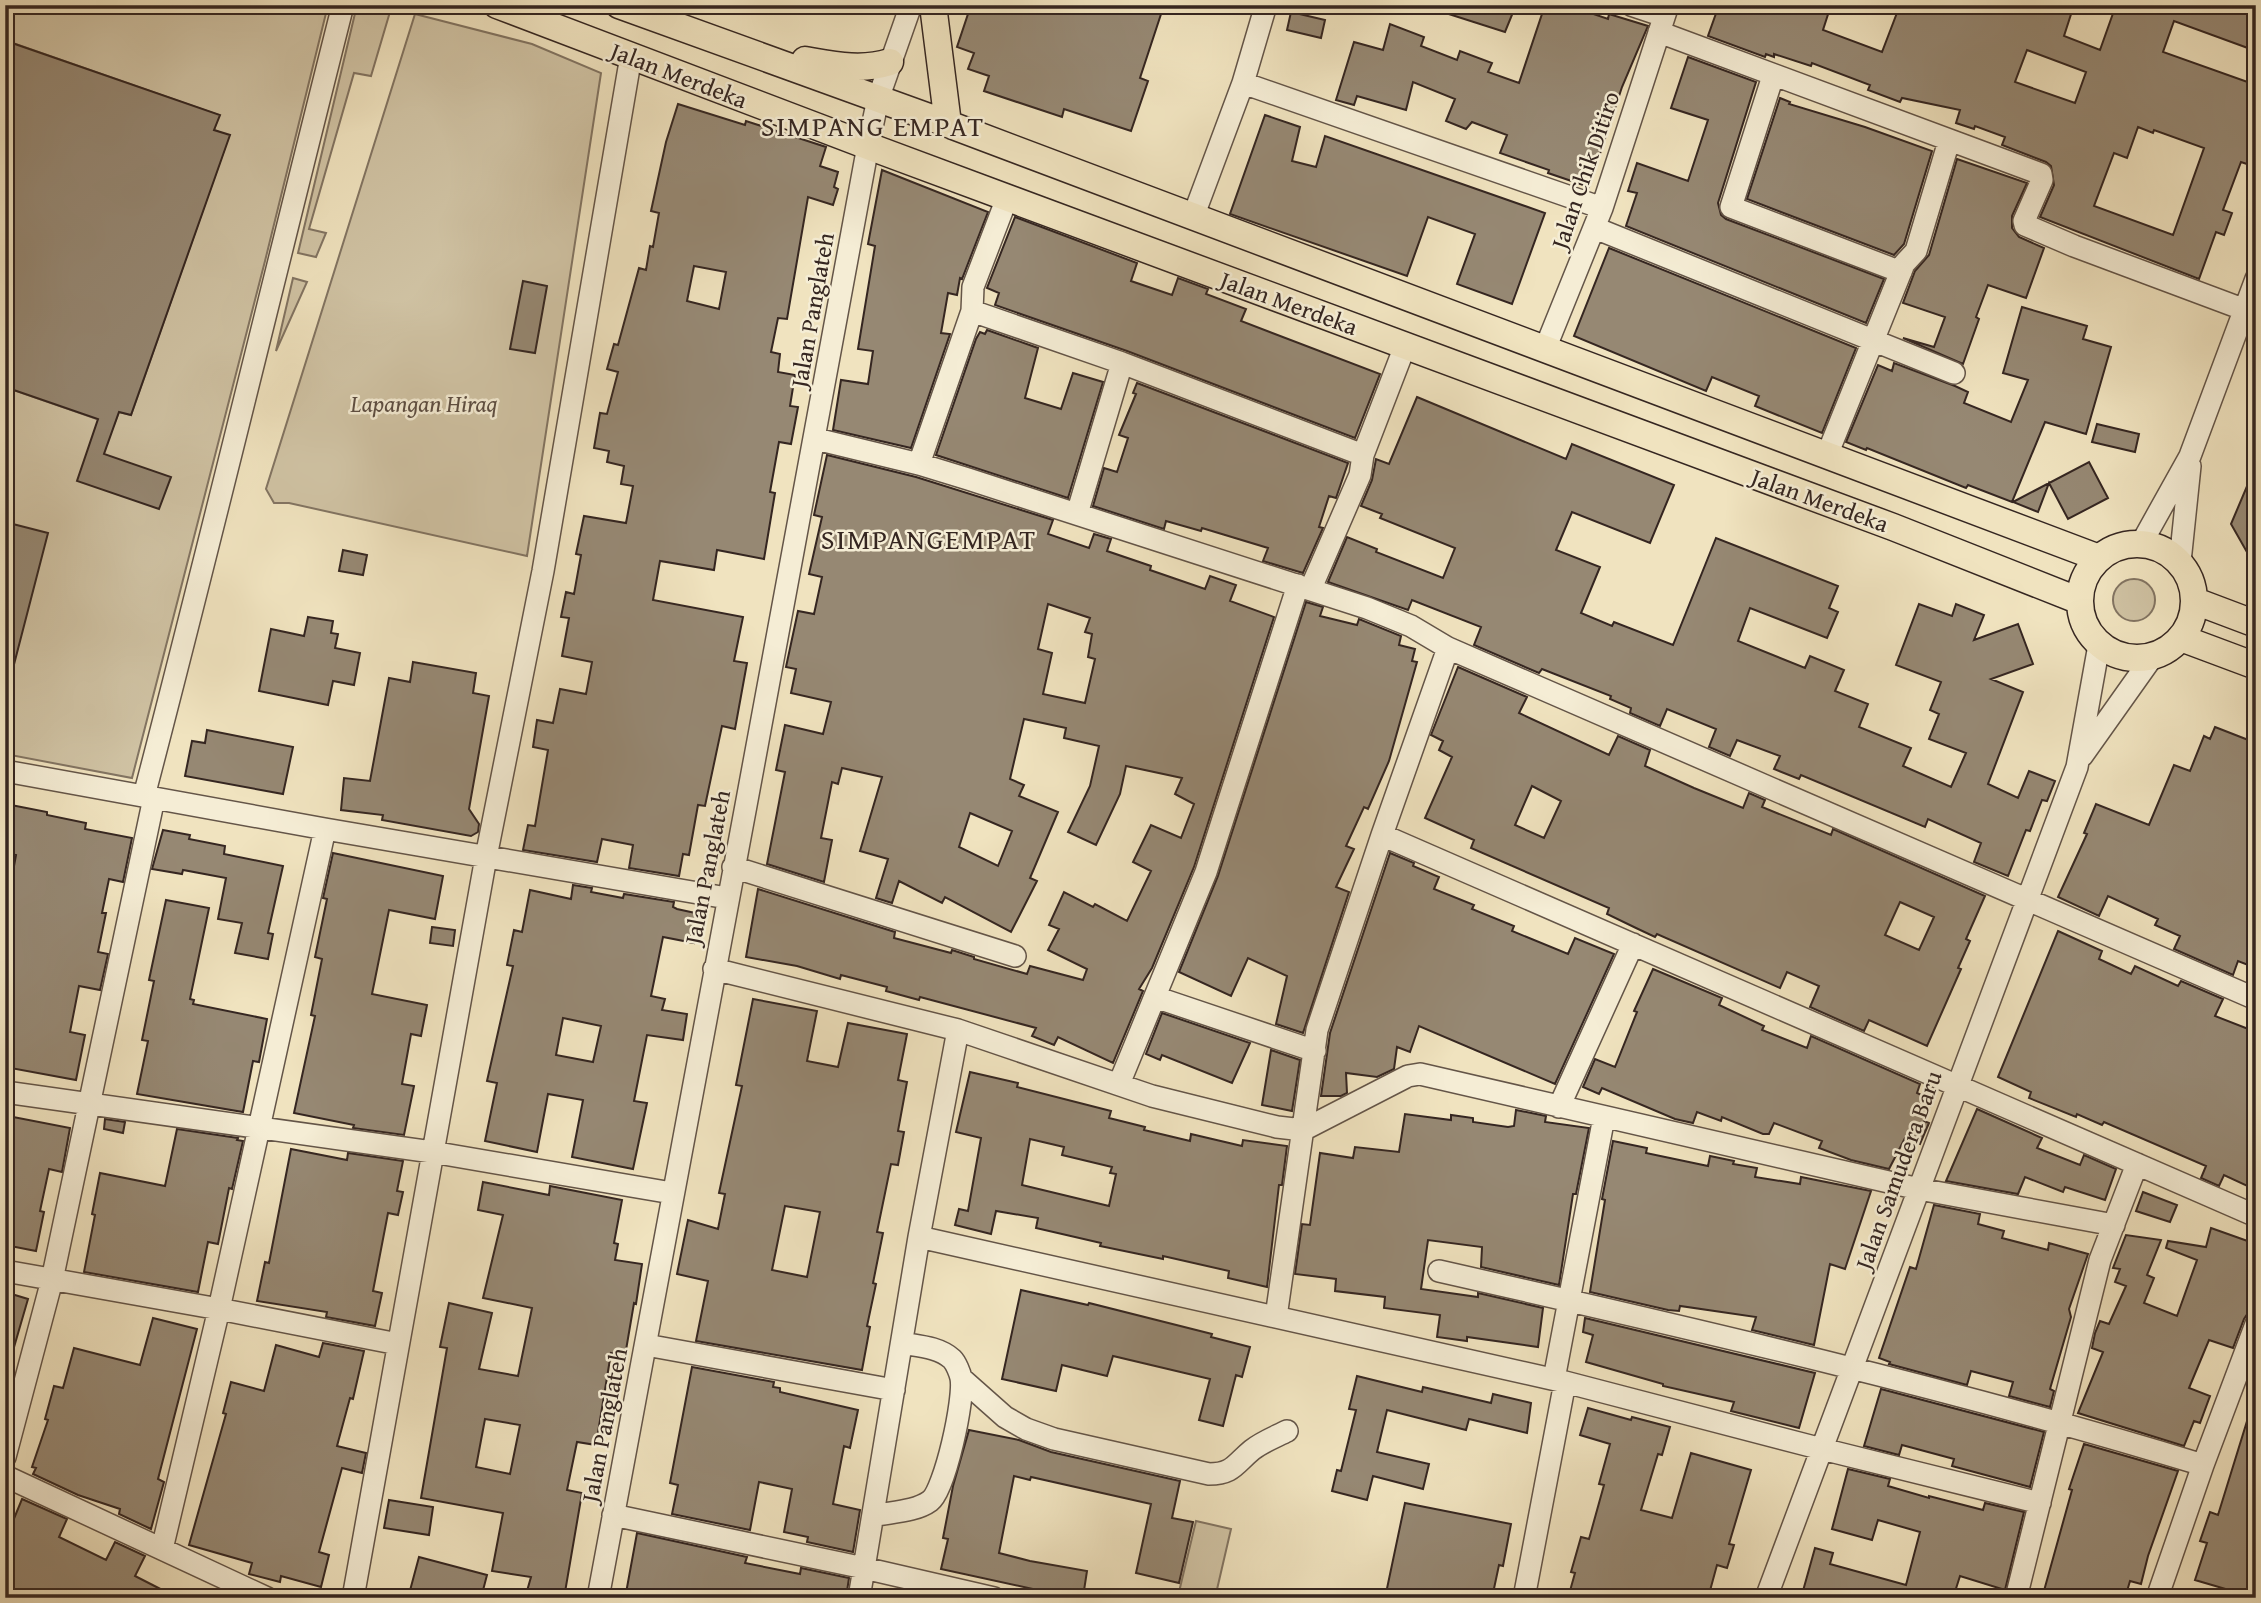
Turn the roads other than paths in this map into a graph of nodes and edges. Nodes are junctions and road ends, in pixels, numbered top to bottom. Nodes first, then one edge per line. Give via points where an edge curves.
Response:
1 (343, 5) edge
2 (498, 5) edge
3 (619, 5) edge
4 (911, 5) edge
5 (933, 5) edge
6 (1266, 5) edge
7 (1631, 5) edge
8 (1664, 18) edge
9 (701, 36) junction
10 (631, 57) junction
11 (890, 62) junction
12 (1773, 76) junction
13 (1243, 83) junction
14 (878, 99) junction
15 (948, 124) junction
16 (1949, 141) junction
17 (868, 146) junction
18 (1007, 198) junction
19 (1193, 216) junction
20 (1598, 218) junction
21 (1901, 272) junction
22 (2256, 279) edge
23 (972, 311) junction
24 (2250, 312) edge
25 (1873, 341) junction
26 (1405, 346) junction
27 (1545, 349) junction
28 (1122, 363) junction
29 (1954, 373) dead end
30 (816, 439) junction
31 (1363, 455) junction
32 (1827, 455) junction
33 (2190, 456) junction
34 (919, 464) junction
35 (1077, 514) junction
36 (2141, 544) junction
37 (2099, 558) junction
38 (2180, 562) junction
39 (1304, 587) junction
40 (2080, 601) junction
41 (2195, 601) junction
42 (2256, 624) edge
43 (2181, 638) junction
44 (2099, 645) junction
45 (1448, 648) junction
46 (2152, 656) junction
47 (2256, 666) edge
48 (2078, 761) junction
49 (6, 775) edge
50 (149, 797) junction
51 (325, 829) junction
52 (1382, 835) junction
53 (485, 857) junction
54 (733, 867) junction
55 (727, 898) junction
56 (2028, 898) junction
57 (1633, 944) junction
58 (1015, 956) dead end
59 (715, 969) junction
60 (1154, 997) junction
61 (2256, 999) edge
62 (958, 1030) junction
63 (1315, 1051) junction
64 (1119, 1084) junction
65 (1957, 1086) junction
66 (5, 1092) edge
67 (90, 1104) junction
68 (1559, 1107) junction
69 (1604, 1117) junction
70 (259, 1129) junction
71 (1303, 1130) junction
72 (432, 1152) junction
73 (2137, 1164) junction
74 (1919, 1189) junction
75 (672, 1193) junction
76 (2256, 1216) edge
77 (2114, 1225) junction
78 (919, 1237) junction
79 (5, 1271) edge
80 (1439, 1271) dead end
81 (52, 1280) junction
82 (1570, 1301) junction
83 (219, 1309) junction
84 (1276, 1317) junction
85 (2256, 1324) edge
86 (902, 1343) junction
87 (398, 1344) junction
88 (646, 1345) junction
89 (1852, 1367) junction
90 (961, 1378) junction
91 (1560, 1381) junction
92 (894, 1390) junction
93 (2060, 1422) junction
94 (1287, 1431) dead end
95 (1822, 1450) junction
96 (5, 1457) edge
97 (2203, 1465) junction
98 (5, 1476) edge
99 (2040, 1503) junction
100 (613, 1515) junction
101 (873, 1516) junction
102 (162, 1549) junction
103 (864, 1567) junction
104 (267, 1598) edge
105 (353, 1598) edge
106 (598, 1598) edge
107 (859, 1598) edge
108 (994, 1598) edge
109 (1524, 1598) edge
110 (1766, 1598) edge
111 (2016, 1598) edge
112 (2157, 1598) edge

1 - 50 street
2 - 10 main road, Jalan Merdeka
3 - 9 main road, Jalan Merdeka
4 - 11 street, Jalan Panglateh
5 - 15 main road
6 - 13 street
7 - 8 street
8 - 12 street
8 - 20 street, Jalan Chik Ditiro
9 - 11 main road via 849,67
9 - 14 main road, Jalan Merdeka
10 - 17 main road, Jalan Merdeka
10 - 53 street via 543,571
11 - 14 street, Jalan Panglateh
12 - 16 street
12 - 21 street via 1731,207
13 - 19 street
13 - 20 street
14 - 15 main road, Jalan Merdeka
14 - 17 street, Jalan Panglateh
15 - 19 main road, Jalan Merdeka
16 - 21 street via 1916,251
16 - 24 street via 2041,174 2025,225
17 - 18 main road, Jalan Merdeka
17 - 30 street, Jalan Panglateh
18 - 23 street via 973,287
18 - 26 main road, Jalan Merdeka
19 - 27 main road, Jalan Merdeka
20 - 25 street
20 - 27 street, Jalan Chik Ditiro
21 - 25 street
22 - 24 street
23 - 28 street
23 - 34 street
24 - 33 street
25 - 29 street
25 - 32 street
26 - 31 street
26 - 40 main road, Jalan Merdeka
27 - 32 main road, Jalan Merdeka
28 - 31 street
28 - 35 street
30 - 34 street
30 - 54 street, Jalan Panglateh
31 - 39 street via 1360,475
32 - 37 main road, Jalan Merdeka
33 - 36 street
33 - 38 street
34 - 35 street
35 - 39 street
36 - 37 main road via 2126,545
36 - 38 main road
37 - 40 main road via 2082,585
38 - 41 main road
39 - 45 street via 1410,626
39 - 60 street via 1206,872
40 - 44 main road via 2082,619
41 - 42 main road
41 - 43 main road
43 - 46 main road
43 - 47 main road
44 - 46 main road via 2132,658
44 - 48 street, Jalan Samudera Baru
45 - 52 street
45 - 56 street
46 - 48 street, Jalan Samudera Baru
48 - 56 street, Jalan Samudera Baru
49 - 50 street
50 - 51 street
50 - 67 street
51 - 53 street
51 - 70 street
52 - 57 street
52 - 63 street via 1317,1030
53 - 55 street
53 - 72 street
54 - 55 street, Jalan Panglateh
54 - 58 street
55 - 59 street, Jalan Panglateh
56 - 61 street
56 - 65 street, Jalan Samudera Baru
57 - 65 street
57 - 68 street
59 - 62 street
59 - 75 street, Jalan Panglateh
60 - 63 street
60 - 64 street
62 - 64 street
62 - 78 street
63 - 71 street
64 - 71 street via 1152,1096
65 - 73 street
65 - 74 street, Jalan Samudera Baru
66 - 67 street
67 - 70 street
67 - 81 street
68 - 69 street
68 - 71 street via 1420,1074
69 - 74 street
69 - 82 street
70 - 72 street
70 - 83 street
71 - 84 street
72 - 75 street
72 - 87 street
73 - 76 street
73 - 77 street
74 - 77 street
74 - 89 street, Jalan Samudera Baru
75 - 88 street, Jalan Panglateh
77 - 93 street via 2100,1260
78 - 84 street
78 - 86 street
79 - 81 street
80 - 82 street
81 - 83 street
81 - 96 street
82 - 89 street
82 - 91 street
83 - 87 street
83 - 102 street
84 - 91 street
85 - 97 street
86 - 90 street via 939,1350 954,1360
86 - 92 street
87 - 105 street
88 - 92 street
88 - 100 street, Jalan Panglateh
89 - 93 street
89 - 95 street, Jalan Samudera Baru
90 - 94 street via 1005,1417 1026,1429 1209,1474 1230,1471 1253,1449
90 - 101 street via 948,1462 933,1500 922,1507
91 - 95 street
91 - 109 street
92 - 101 street
93 - 97 street
93 - 99 street
95 - 99 street
95 - 110 street, Jalan Samudera Baru
97 - 112 street
98 - 102 street
99 - 111 street
100 - 103 street
100 - 106 street, Jalan Panglateh
101 - 103 street
102 - 104 street
103 - 107 street
103 - 108 street

